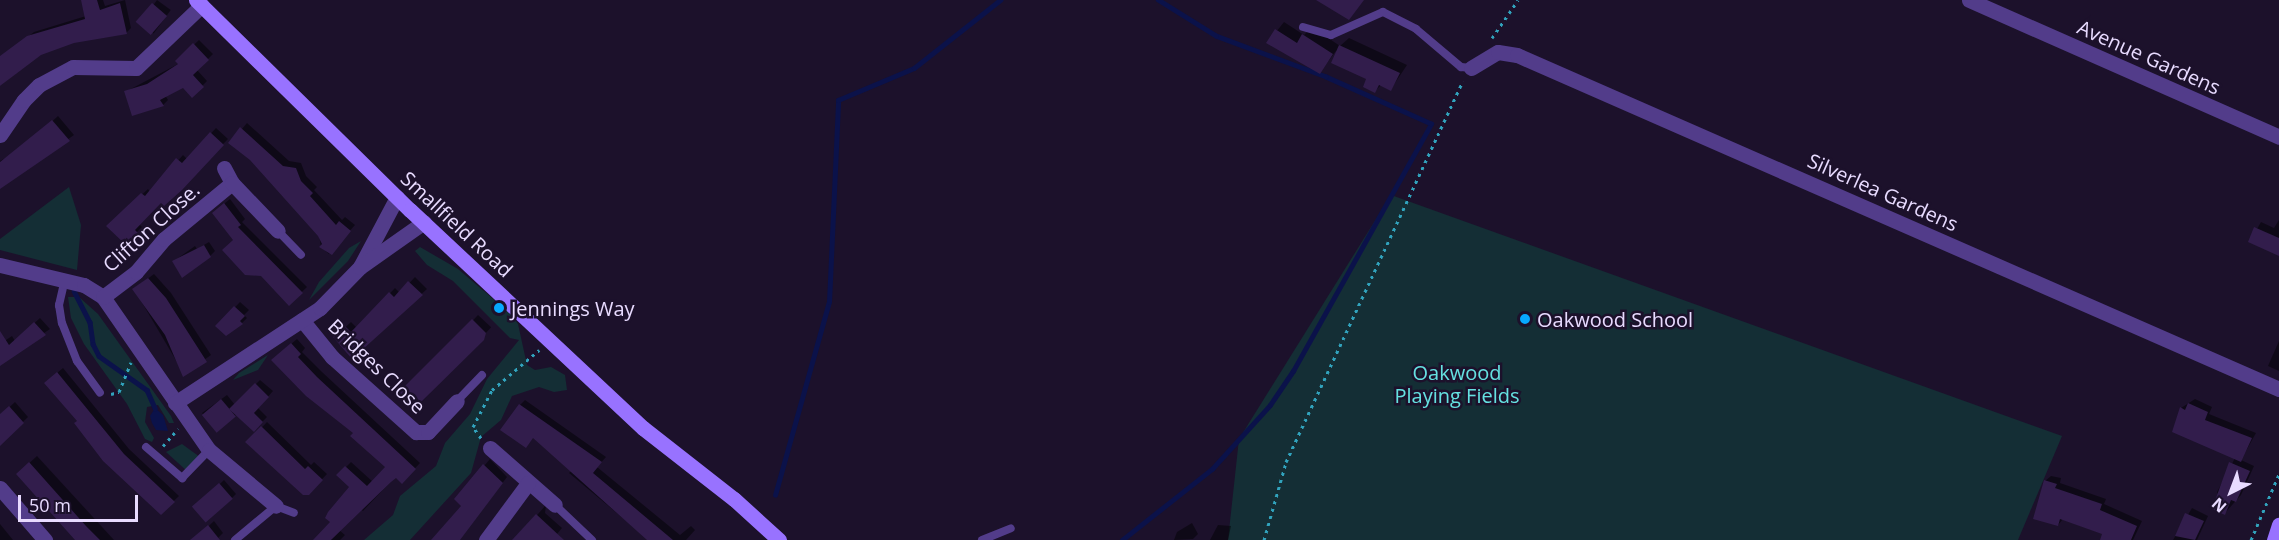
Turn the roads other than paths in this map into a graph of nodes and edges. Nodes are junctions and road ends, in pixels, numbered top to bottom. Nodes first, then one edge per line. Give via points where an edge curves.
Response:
1 (1969, 0) edge
2 (199, 2) edge
3 (1303, 27) dead end
4 (1471, 68) joint
5 (0, 135) edge
6 (2279, 137) edge
7 (224, 168) dead end
8 (232, 183) junction
9 (397, 197) junction
10 (424, 222) junction
11 (278, 231) joint
12 (301, 255) dead end
13 (0, 265) edge
14 (360, 267) junction
15 (65, 279) junction
16 (103, 297) junction
17 (302, 320) junction
18 (482, 375) dead end
19 (2279, 389) edge
20 (100, 393) road end
21 (458, 401) joint
22 (175, 403) junction
23 (146, 447) dead end
24 (490, 448) road end
25 (209, 450) junction
26 (528, 483) junction
27 (0, 488) edge
28 (555, 505) joint
29 (276, 506) junction
30 (294, 513) dead end
31 (2279, 525) edge
32 (1011, 528) dead end
33 (45, 540) edge
34 (235, 540) edge
35 (486, 540) edge
36 (592, 540) edge
37 (779, 540) edge
38 (982, 540) edge
39 (2274, 540) edge

1 - 6 street, Avenue Gardens
2 - 5 street via 136,68 73,67 39,85
2 - 9 street, Smallfield Road
3 - 4 lane via 1337,34 1383,12 1416,29 1461,67
4 - 19 street, Silverlea Gardens via 1498,52 1517,55
7 - 8 street
8 - 11 street
8 - 16 street, Clifton Close. via 164,239 136,272
9 - 10 street, Smallfield Road
9 - 14 street, Bridges Close
10 - 14 street, Bridges Close
10 - 37 street, Smallfield Road via 643,428 734,499
11 - 12 lane
13 - 15 street
14 - 17 street, Bridges Close via 320,308
15 - 16 street
15 - 20 lane via 59,305 62,323 77,361
16 - 22 street
17 - 21 street, Bridges Close via 332,357 416,432 428,432
17 - 22 street
18 - 21 lane
22 - 25 street
23 - 25 lane via 182,478
24 - 26 street
25 - 29 street
26 - 28 street
26 - 35 street
27 - 33 street
28 - 36 lane
29 - 30 lane
29 - 34 lane
31 - 39 street
32 - 38 lane

